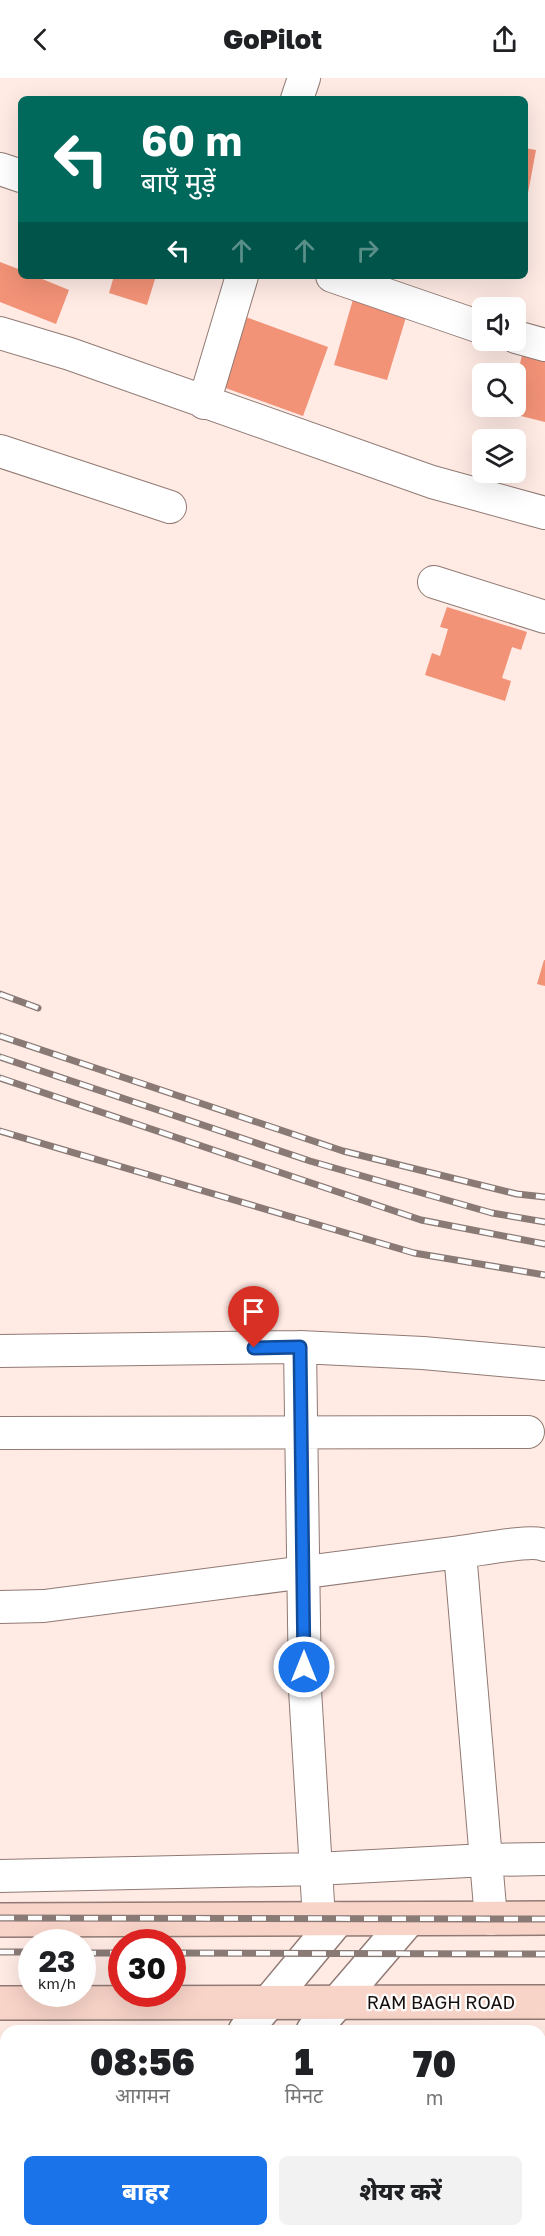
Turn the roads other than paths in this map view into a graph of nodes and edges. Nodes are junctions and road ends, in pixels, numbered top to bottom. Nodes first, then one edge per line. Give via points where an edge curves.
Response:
1 (303, 78) edge
2 (298, 96) edge
3 (0, 169) edge
4 (18, 175) edge
5 (241, 279) edge
6 (341, 279) edge
7 (472, 324) edge
8 (0, 333) edge
9 (526, 340) edge
10 (545, 345) edge
11 (204, 403) junction
12 (0, 451) edge
13 (170, 507) dead end
14 (545, 513) edge
15 (434, 582) dead end
16 (545, 617) edge
17 (300, 1347) junction
18 (0, 1351) edge
19 (545, 1364) edge
20 (300, 1432) junction
21 (528, 1432) dead end
22 (0, 1433) edge
23 (545, 1545) edge
24 (460, 1552) junction
25 (304, 1574) junction
26 (0, 1607) edge
27 (545, 1859) edge
28 (486, 1860) junction
29 (316, 1869) junction
30 (0, 1876) edge
31 (545, 1918) edge
32 (329, 1919) junction
33 (409, 1919) junction
34 (491, 1919) junction
35 (0, 1920) edge
36 (0, 2002) edge
37 (269, 2002) junction
38 (338, 2002) junction
39 (545, 2002) edge
40 (249, 2025) edge
41 (318, 2025) edge

1 - 2 street
3 - 4 street
5 - 11 street
6 - 7 street
8 - 11 street
9 - 10 street
11 - 14 street via 432,482
12 - 13 street
15 - 16 street
17 - 18 street
17 - 19 street
17 - 20 street
20 - 21 street
20 - 22 street
20 - 25 street
23 - 24 street
24 - 25 street
24 - 28 street
25 - 26 street via 44,1606
25 - 29 street via 305,1690
27 - 28 street
28 - 29 street
28 - 34 street
29 - 30 street
29 - 32 street
31 - 34 main road
32 - 33 main road
32 - 35 main road
32 - 37 street
33 - 34 main road
33 - 38 street
36 - 37 main road, RAM BAGH ROAD
37 - 38 main road, RAM BAGH ROAD
37 - 40 street
38 - 39 main road, RAM BAGH ROAD
38 - 41 street

